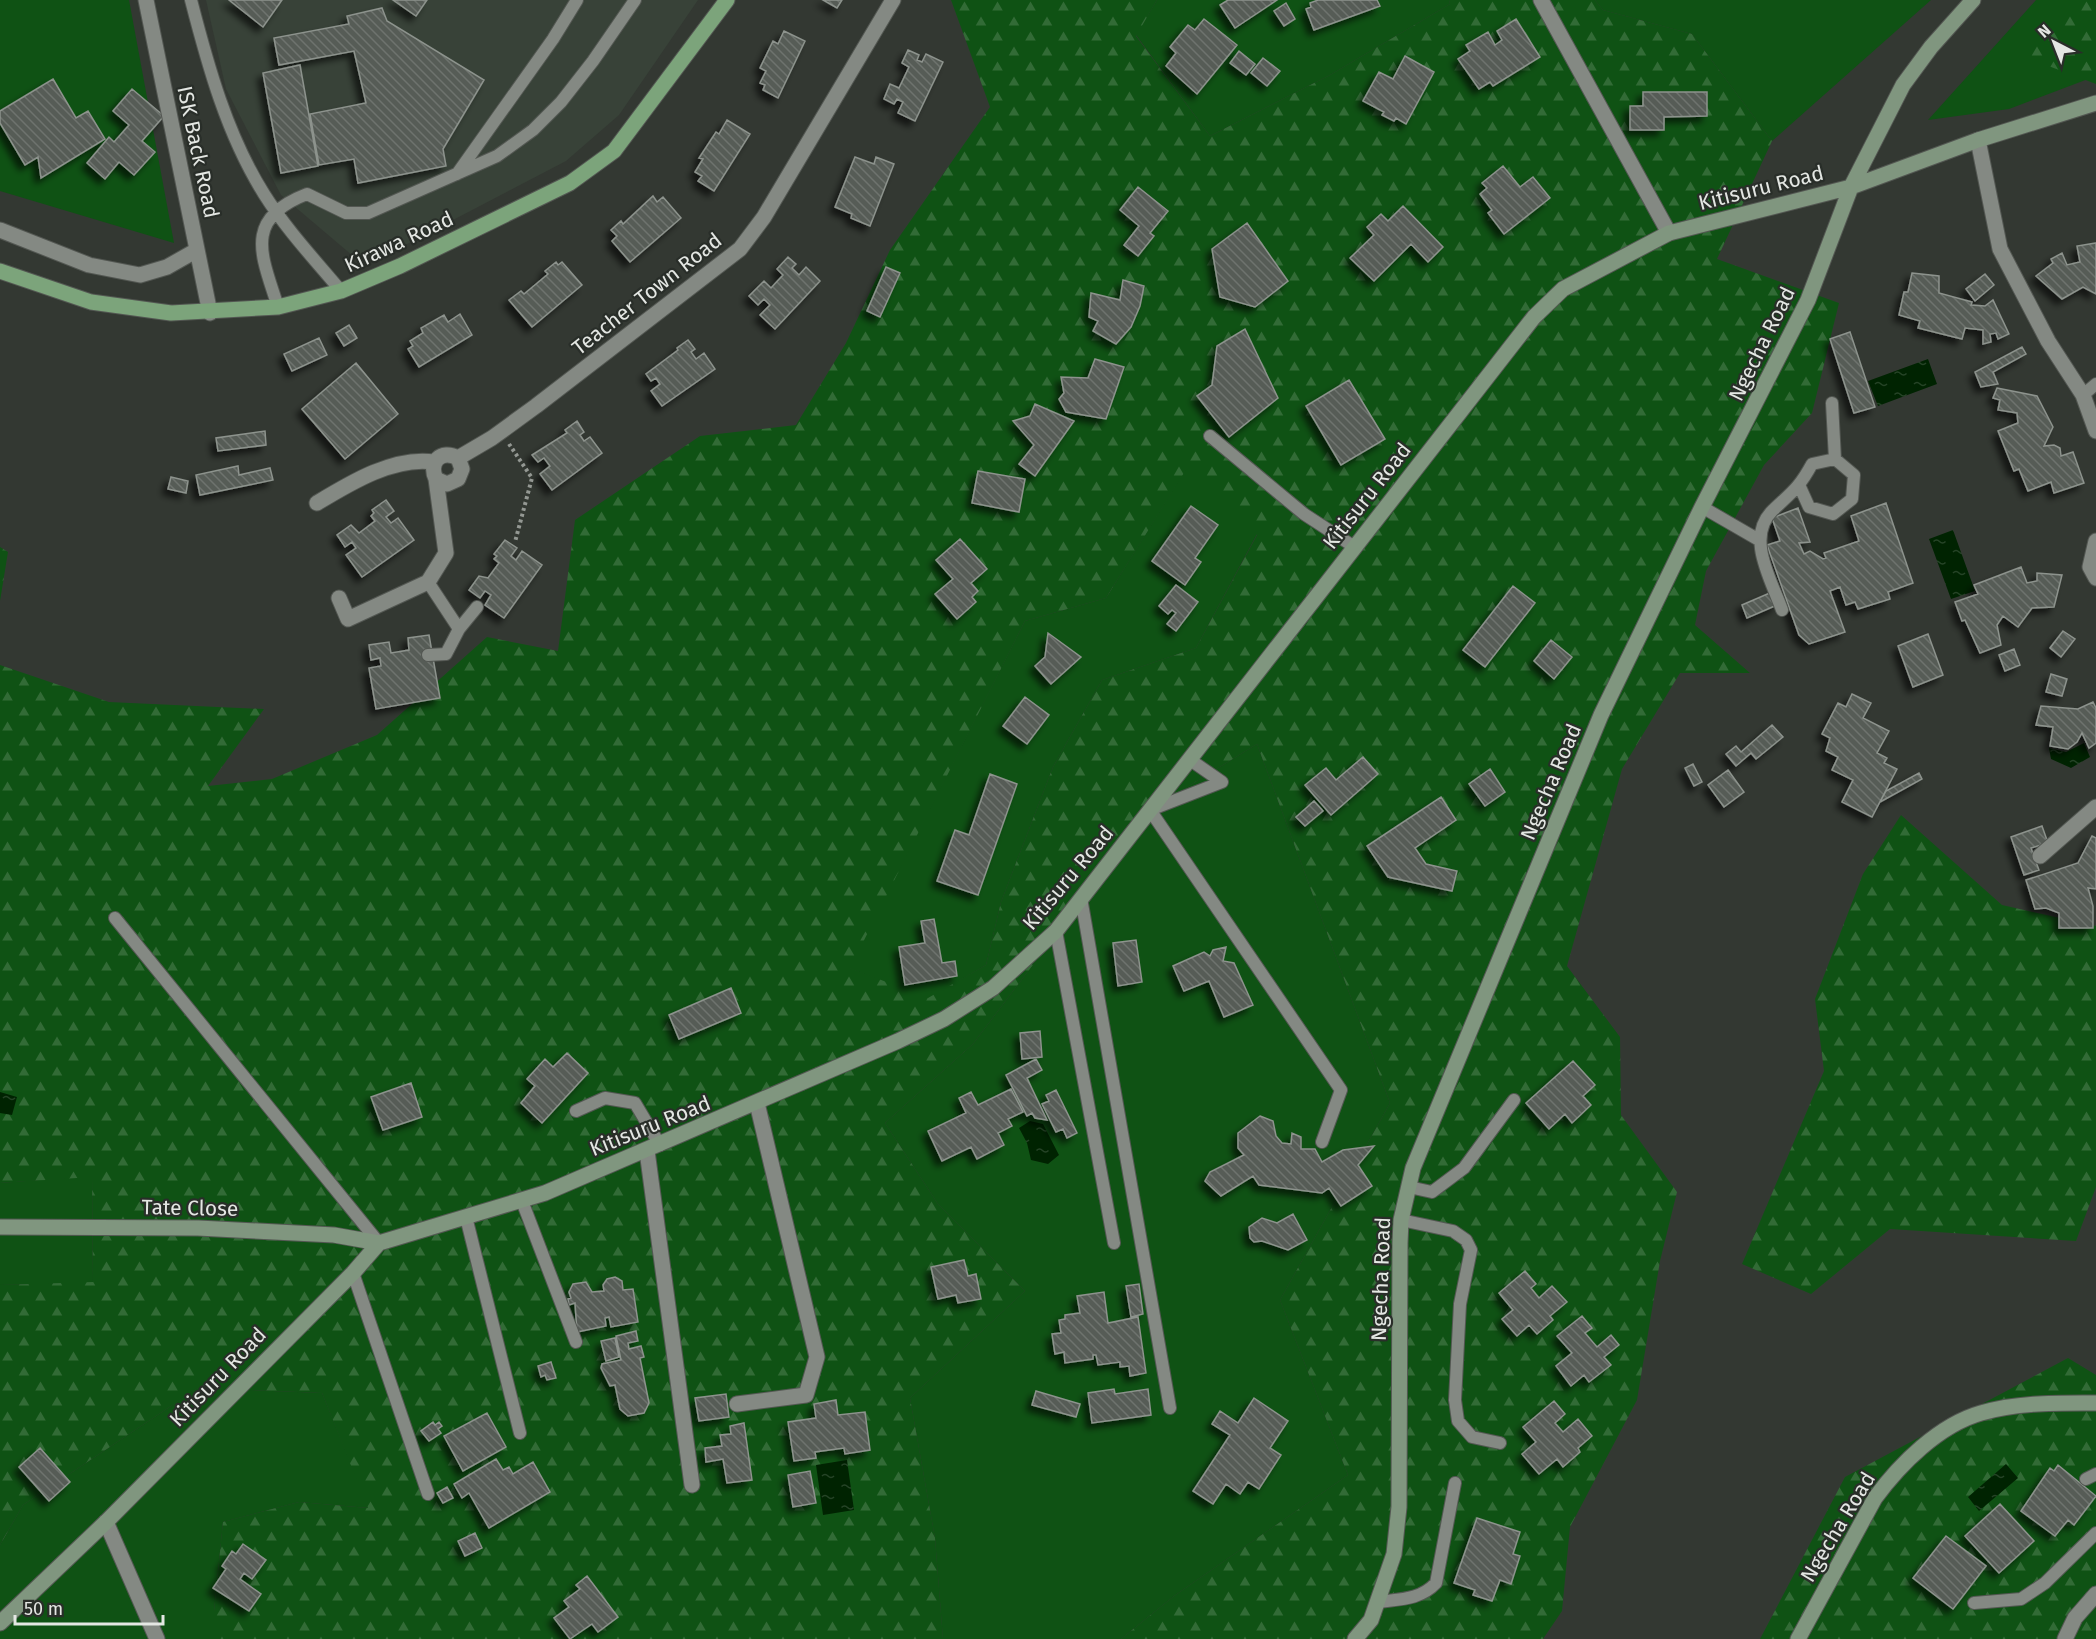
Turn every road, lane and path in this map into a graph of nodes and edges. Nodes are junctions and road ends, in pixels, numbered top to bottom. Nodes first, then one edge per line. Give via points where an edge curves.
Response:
1 (146, 0) edge
2 (191, 0) edge
3 (577, 0) edge
4 (635, 0) edge
5 (727, 0) edge
6 (893, 0) edge
7 (1541, 0) edge
8 (1973, 0) edge
9 (2096, 103) edge
10 (1978, 140) junction
11 (456, 176) junction
12 (1851, 187) junction
13 (276, 212) junction
14 (0, 230) edge
15 (1669, 233) junction
16 (197, 250) junction
17 (0, 271) edge
18 (341, 291) junction
19 (278, 307) junction
20 (210, 313) junction
21 (2096, 384) edge
22 (2083, 394) junction
23 (1832, 403) dead end
24 (2096, 431) edge
25 (501, 432) junction
26 (1210, 436) dead end
27 (458, 458) junction
28 (1835, 459) junction
29 (434, 462) junction
30 (436, 479) junction
31 (1800, 487) junction
32 (317, 503) dead end
33 (1702, 507) junction
34 (1759, 540) junction
35 (2096, 541) edge
36 (515, 542) dead end
37 (1353, 546) junction
38 (2096, 578) edge
39 (428, 582) junction
40 (339, 598) dead end
41 (477, 607) dead end
42 (1782, 610) dead end
43 (459, 629) junction
44 (428, 655) dead end
45 (1190, 759) junction
46 (2096, 807) edge
47 (1150, 810) junction
48 (2040, 856) dead end
49 (1082, 898) junction
50 (115, 918) dead end
51 (1056, 931) junction
52 (1514, 1100) dead end
53 (757, 1103) junction
54 (576, 1111) dead end
55 (1322, 1142) dead end
56 (654, 1148) junction
57 (1408, 1187) junction
58 (522, 1201) junction
59 (466, 1217) junction
60 (1401, 1221) junction
61 (0, 1227) edge
62 (379, 1243) junction
63 (1114, 1243) dead end
64 (353, 1273) junction
65 (576, 1342) dead end
66 (2096, 1403) edge
67 (737, 1404) dead end
68 (1170, 1408) dead end
69 (520, 1433) dead end
70 (1500, 1443) dead end
71 (1455, 1483) dead end
72 (692, 1485) dead end
73 (428, 1494) dead end
74 (106, 1522) junction
75 (2096, 1533) edge
76 (2096, 1594) edge
77 (1378, 1602) junction
78 (1974, 1603) dead end
79 (0, 1623) edge
80 (157, 1639) edge
81 (1355, 1639) edge
82 (1798, 1639) edge
83 (2065, 1639) edge

1 - 16 street, ISK Back Road
2 - 13 lane via 229,125
3 - 11 lane via 554,39
4 - 11 lane via 593,61 534,130 496,156
5 - 18 main road, Kirawa Road via 614,151 570,183
6 - 25 street, Teacher Town Road via 764,217 740,249
7 - 15 street
8 - 12 street, Ngecha Road via 1931,46 1903,85
9 - 10 street, Kitisuru Road
10 - 12 street, Kitisuru Road
10 - 22 street via 2000,249 2048,341
11 - 13 lane via 368,213 346,213 307,194
12 - 15 street, Kitisuru Road
12 - 33 street, Ngecha Road via 1808,300
13 - 18 lane
13 - 19 lane via 263,229 260,246
14 - 16 street via 89,265 140,275 167,267
15 - 37 street, Kitisuru Road via 1594,270 1551,300
16 - 20 street, ISK Back Road
17 - 20 main road, Kirawa Road via 91,302 160,312
18 - 19 main road, Kirawa Road
19 - 20 main road, Kirawa Road
21 - 22 lane
22 - 24 street
23 - 28 lane
25 - 27 street, Teacher Town Road
25 - 36 path via 532,478
26 - 37 lane via 1304,514
27 - 29 street via 450,453 440,455
27 - 30 street via 462,469 458,479 447,484
28 - 31 lane via 1812,464
28 - 31 lane via 1854,475 1852,499 1833,514 1809,507
29 - 30 street via 432,471
29 - 32 street via 420,460 372,474
30 - 39 street via 446,553
31 - 34 lane via 1765,520
33 - 34 lane
33 - 57 street, Ngecha Road via 1601,715
34 - 42 lane
35 - 38 street via 2090,567
37 - 45 street, Kitisuru Road
39 - 40 street via 348,619
39 - 43 lane
41 - 43 lane
43 - 44 lane via 446,654
45 - 47 street, Kitisuru Road
45 - 47 lane via 1222,782
46 - 48 street
47 - 49 street, Kitisuru Road
47 - 55 lane via 1341,1090
49 - 51 street, Kitisuru Road
49 - 68 lane
50 - 62 lane
51 - 53 street, Kitisuru Road via 993,988 960,1010
51 - 63 lane
52 - 57 lane via 1464,1168 1432,1192
53 - 56 street, Kitisuru Road
53 - 67 street via 817,1357 806,1395
54 - 56 lane via 605,1098 635,1103
56 - 58 street, Kitisuru Road
56 - 72 street
57 - 60 street, Ngecha Road
58 - 59 street, Kitisuru Road
58 - 65 lane
59 - 62 street, Kitisuru Road
59 - 69 lane
60 - 70 lane via 1453,1231 1466,1240 1471,1250 1460,1304 1455,1400 1458,1421 1472,1437
60 - 77 street, Ngecha Road via 1399,1507 1394,1554
61 - 62 street, Tate Close via 198,1228 334,1235
62 - 64 street, Kitisuru Road
64 - 73 lane
64 - 74 street, Kitisuru Road
66 - 82 street, Ngecha Road via 2010,1407 1980,1413 1930,1442 1888,1480 1875,1498
71 - 77 lane via 1436,1582 1414,1598
74 - 79 street, Kitisuru Road
74 - 80 street
75 - 78 lane via 2045,1583 2021,1599
76 - 83 street via 2075,1618
77 - 81 street, Ngecha Road via 1371,1620

